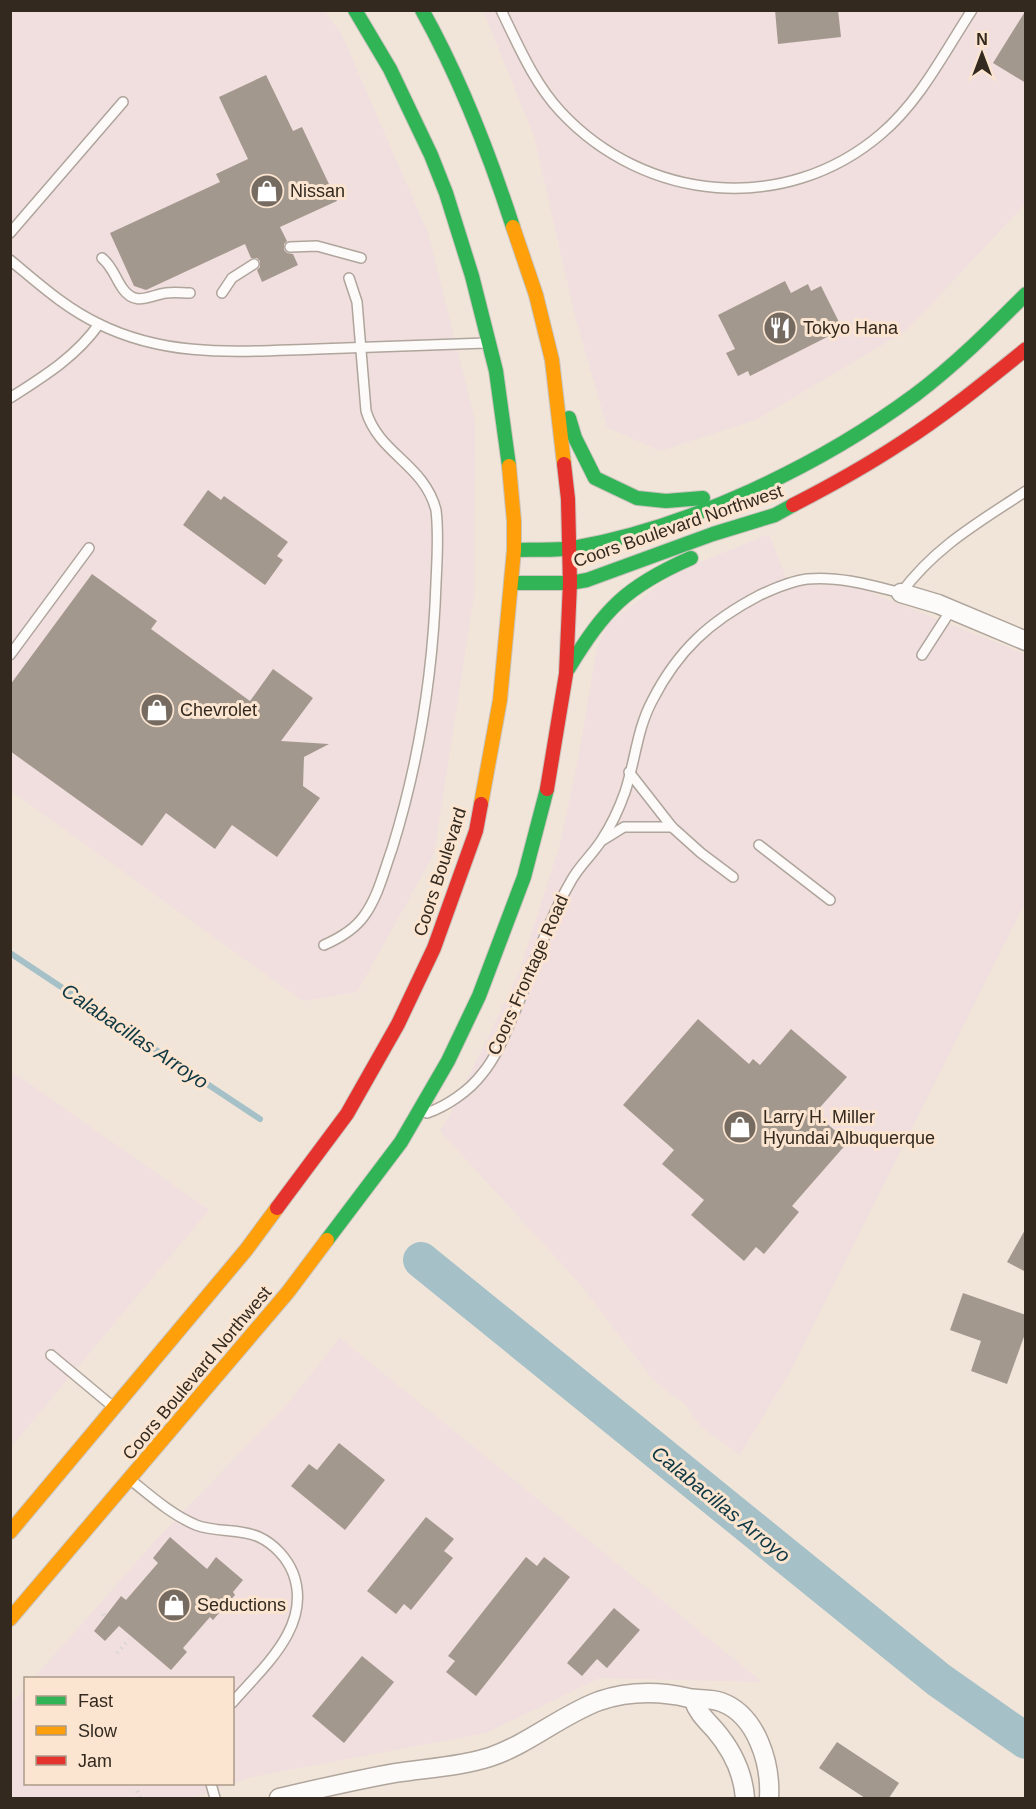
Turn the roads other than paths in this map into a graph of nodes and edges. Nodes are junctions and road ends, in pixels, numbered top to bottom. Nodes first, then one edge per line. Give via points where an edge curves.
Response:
1 (355, 10) edge
2 (422, 10) edge
3 (434, 10) edge
4 (501, 10) edge
5 (972, 10) edge
6 (435, 33) junction
7 (123, 102) dead end
8 (10, 233) edge
9 (290, 247) dead end
10 (102, 258) dead end
11 (361, 258) dead end
12 (10, 260) edge
13 (254, 264) dead end
14 (349, 278) dead end
15 (190, 293) dead end
16 (222, 293) dead end
17 (1026, 294) edge
18 (99, 324) junction
19 (490, 342) junction
20 (362, 347) junction
21 (1026, 349) edge
22 (552, 360) junction
23 (10, 398) edge
24 (1026, 491) edge
25 (735, 495) junction
26 (776, 515) junction
27 (89, 548) dead end
28 (571, 548) junction
29 (514, 550) junction
30 (511, 583) junction
31 (570, 583) junction
32 (901, 592) junction
33 (951, 610) junction
34 (1026, 641) edge
35 (10, 655) edge
36 (922, 655) dead end
37 (566, 674) junction
38 (629, 772) junction
39 (672, 827) junction
40 (601, 841) junction
41 (759, 845) dead end
42 (733, 877) dead end
43 (830, 900) dead end
44 (324, 945) dead end
45 (417, 1117) junction
46 (51, 1355) dead end
47 (114, 1408) junction
48 (130, 1479) junction
49 (14, 1537) edge
50 (10, 1619) edge
51 (693, 1699) junction
52 (234, 1701) edge
53 (279, 1798) edge
54 (745, 1798) edge
55 (769, 1798) edge

1 - 19 main road, Coors Boulevard via 390,69 431,155 459,232
2 - 6 main road
3 - 6 lane
4 - 5 lane via 533,74 586,137 640,170 688,185 740,189 813,174 849,157 881,135 916,96
6 - 22 main road via 474,120 509,214 536,295
7 - 8 lane
9 - 11 lane via 317,246
10 - 15 lane via 133,298
12 - 18 lane via 54,297
13 - 16 lane via 232,278
14 - 20 lane via 357,302
17 - 25 main road, Coors Boulevard Northwest via 972,349 914,396 824,453
18 - 20 lane via 157,345 201,351
18 - 23 lane via 65,360
19 - 20 lane
19 - 29 main road, Coors Boulevard via 509,468
20 - 44 lane via 369,423 419,476 433,498 438,523 436,609 425,714 389,856 371,906 362,919
21 - 26 main road, Coors Boulevard Northwest via 902,443
22 - 25 main road via 575,438 595,478 636,498 666,501
22 - 28 main road
24 - 32 lane via 934,554
25 - 28 main road, Coors Boulevard Northwest via 647,528
26 - 31 main road, Coors Boulevard Northwest
26 - 37 main road via 666,569 619,600 596,626
27 - 35 lane
28 - 29 main road, Coors Boulevard Northwest
28 - 31 main road
29 - 30 main road, Coors Boulevard
30 - 31 main road, Coors Boulevard Northwest
30 - 47 main road, Coors Boulevard via 500,700 476,831 434,948 398,1024 347,1114 246,1250
31 - 37 main road
32 - 33 street
32 - 38 lane, Coors Frontage Road via 849,580 807,579 777,587 732,610 698,636 670,670 651,702
33 - 34 street
33 - 36 lane
37 - 45 main road via 548,784 524,877 479,996
38 - 39 lane
38 - 40 lane, Coors Frontage Road via 621,800
39 - 40 lane via 624,827
39 - 42 lane
40 - 45 lane, Coors Frontage Road via 566,889 503,1039 482,1074 439,1109
41 - 43 lane
45 - 48 main road, Coors Boulevard Northwest via 288,1292
46 - 47 lane
47 - 49 main road
48 - 50 main road, Coors Boulevard Northwest
48 - 52 lane via 168,1509 199,1526 259,1537 283,1556 292,1570 298,1600 292,1630
51 - 53 street via 654,1693 616,1696 489,1757
51 - 54 street via 697,1710 735,1758
51 - 55 street via 722,1702 747,1722 763,1752

